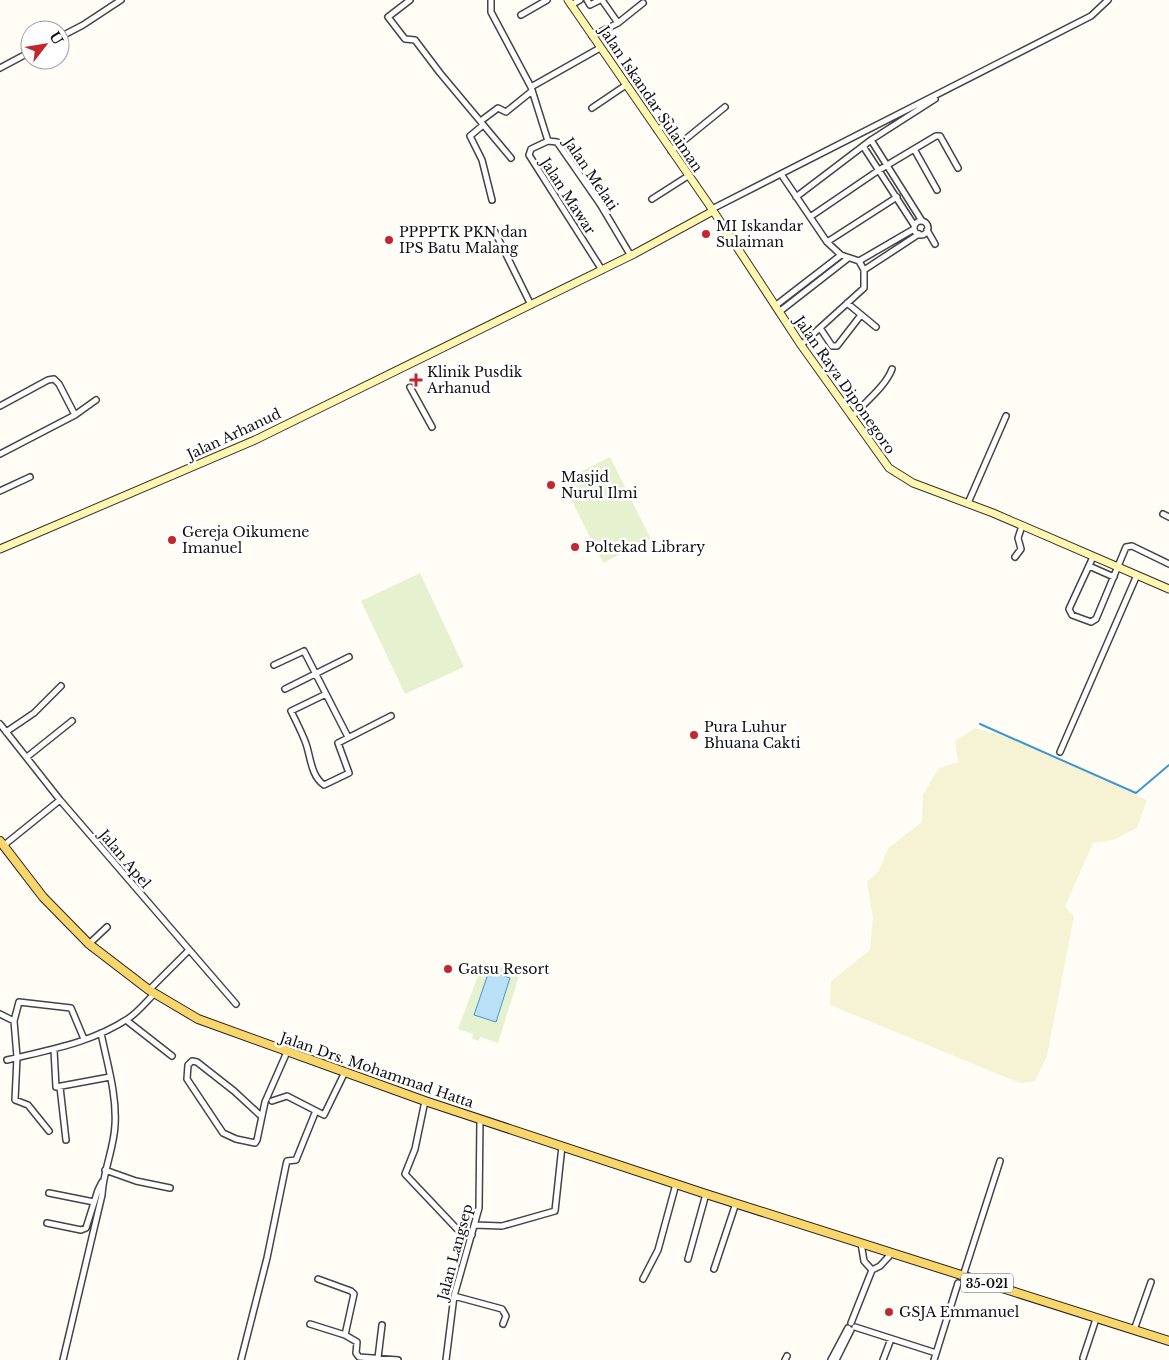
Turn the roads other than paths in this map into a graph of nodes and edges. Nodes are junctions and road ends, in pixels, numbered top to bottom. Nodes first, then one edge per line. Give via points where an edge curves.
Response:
1 (121, 0) edge
2 (410, 0) edge
3 (491, 0) edge
4 (547, 0) edge
5 (580, 0) edge
6 (586, 0) edge
7 (601, 0) edge
8 (1108, 0) edge
9 (570, 2) edge
10 (643, 4) dead end
11 (521, 15) dead end
12 (618, 23) junction
13 (70, 32) edge
14 (592, 36) junction
15 (600, 48) junction
16 (20, 57) edge
17 (0, 68) edge
18 (626, 85) junction
19 (531, 89) junction
20 (935, 99) dead end
21 (726, 107) dead end
22 (592, 108) dead end
23 (482, 120) junction
24 (670, 121) dead end
25 (657, 130) junction
26 (871, 140) junction
27 (548, 141) junction
28 (863, 146) junction
29 (914, 149) junction
30 (671, 151) junction
31 (511, 158) dead end
32 (886, 165) junction
33 (958, 168) dead end
34 (879, 170) junction
35 (688, 176) junction
36 (783, 177) dead end
37 (938, 190) dead end
38 (796, 197) junction
39 (896, 197) junction
40 (652, 199) dead end
41 (492, 200) dead end
42 (712, 210) junction
43 (810, 217) junction
44 (922, 221) junction
45 (914, 227) junction
46 (493, 228) dead end
47 (927, 230) junction
48 (919, 234) junction
49 (827, 242) junction
50 (935, 244) dead end
51 (841, 255) junction
52 (631, 256) junction
53 (847, 259) junction
54 (859, 261) junction
55 (832, 262) junction
56 (837, 267) junction
57 (602, 270) junction
58 (864, 270) junction
59 (847, 303) junction
60 (531, 305) junction
61 (777, 309) junction
62 (862, 315) junction
63 (876, 327) dead end
64 (820, 328) junction
65 (801, 345) junction
66 (892, 369) dead end
67 (410, 387) dead end
68 (96, 400) dead end
69 (0, 406) edge
70 (74, 415) junction
71 (1006, 416) dead end
72 (852, 417) junction
73 (432, 427) dead end
74 (0, 454) edge
75 (30, 477) dead end
76 (0, 491) edge
77 (968, 503) junction
78 (1163, 514) dead end
79 (1169, 517) edge
80 (1022, 526) junction
81 (0, 549) edge
82 (1015, 557) dead end
83 (1093, 557) junction
84 (1169, 564) edge
85 (1089, 566) junction
86 (1118, 567) junction
87 (1137, 575) junction
88 (1114, 577) junction
89 (1169, 589) edge
90 (349, 657) dead end
91 (274, 665) dead end
92 (316, 674) junction
93 (61, 686) dead end
94 (285, 690) dead end
95 (326, 694) junction
96 (391, 716) dead end
97 (72, 721) dead end
98 (0, 724) edge
99 (6, 732) junction
100 (348, 737) junction
101 (1060, 752) dead end
102 (27, 757) junction
103 (60, 800) junction
104 (2, 844) edge
105 (107, 927) dead end
106 (89, 944) junction
107 (188, 951) junction
108 (152, 992) junction
109 (236, 1004) dead end
110 (0, 1014) edge
111 (128, 1019) junction
112 (14, 1021) junction
113 (101, 1032) junction
114 (84, 1039) junction
115 (54, 1050) junction
116 (287, 1052) junction
117 (172, 1056) dead end
118 (17, 1057) junction
119 (7, 1060) dead end
120 (344, 1074) junction
121 (110, 1076) junction
122 (60, 1088) junction
123 (272, 1101) dead end
124 (425, 1101) junction
125 (315, 1113) junction
126 (262, 1114) junction
127 (480, 1119) junction
128 (49, 1131) dead end
129 (66, 1140) dead end
130 (562, 1146) junction
131 (1000, 1161) dead end
132 (105, 1170) junction
133 (103, 1182) junction
134 (676, 1184) junction
135 (170, 1188) dead end
136 (49, 1193) dead end
137 (706, 1194) junction
138 (94, 1202) junction
139 (736, 1203) junction
140 (48, 1223) dead end
141 (475, 1225) junction
142 (472, 1235) junction
143 (862, 1243) junction
144 (892, 1253) junction
145 (688, 1259) dead end
146 (714, 1269) dead end
147 (872, 1270) junction
148 (318, 1279) dead end
149 (643, 1279) dead end
150 (961, 1279) junction
151 (1151, 1282) dead end
152 (454, 1296) junction
153 (1096, 1318) junction
154 (310, 1324) dead end
155 (504, 1324) dead end
156 (382, 1325) dead end
157 (851, 1327) junction
158 (1134, 1330) junction
159 (345, 1335) junction
160 (891, 1339) junction
161 (1169, 1341) edge
162 (936, 1353) junction
163 (378, 1358) junction
164 (1084, 1358) dead end
165 (62, 1360) edge
166 (241, 1360) edge
167 (398, 1360) edge
168 (446, 1360) edge
169 (832, 1360) edge
170 (836, 1360) edge
171 (883, 1360) edge
172 (934, 1360) edge

1 - 13 street
2 - 23 street via 388,17 405,39 415,40
3 - 19 street, Jalan Melati via 491,12
4 - 11 street
5 - 9 street
6 - 7 street via 590,6
7 - 12 street
8 - 42 street via 1091,16
9 - 14 street, Jalan Iskandar Sulaiman
10 - 12 street
12 - 14 street
14 - 15 street, Jalan Iskandar Sulaiman
15 - 18 street, Jalan Iskandar Sulaiman
15 - 19 street
16 - 17 street
18 - 22 street
18 - 25 street, Jalan Iskandar Sulaiman
19 - 23 street via 506,112 498,108
19 - 27 street, Jalan Melati
20 - 26 street
21 - 30 street
23 - 31 street
23 - 41 street via 482,126 470,136 482,160
24 - 25 street
25 - 30 street, Jalan Iskandar Sulaiman
26 - 28 street
26 - 32 street
27 - 52 street, Jalan Melati via 557,142
27 - 57 street, Jalan Mawar via 531,149 529,155
28 - 34 street
28 - 38 street
29 - 32 street
29 - 33 street via 938,136
29 - 37 street
30 - 35 street, Jalan Iskandar Sulaiman
32 - 34 street
32 - 44 street
34 - 39 street
34 - 43 street
35 - 40 street
35 - 42 street, Jalan Iskandar Sulaiman
36 - 38 street
38 - 43 street
39 - 45 street
39 - 49 street
42 - 52 street, Jalan Arhanud
42 - 61 street, Jalan Raya Diponegoro
43 - 49 street
44 - 45 street
44 - 47 street
45 - 48 street
45 - 54 street
46 - 60 street
47 - 48 street
47 - 50 street
48 - 58 street
49 - 51 street
51 - 53 street
51 - 55 street
52 - 57 street, Jalan Arhanud
53 - 54 street
53 - 56 street
54 - 58 street
55 - 56 street
55 - 61 street
56 - 61 street
57 - 60 street, Jalan Arhanud
58 - 59 street via 864,288
59 - 62 street
59 - 64 street
60 - 81 street, Jalan Arhanud via 255,440
61 - 65 street, Jalan Raya Diponegoro
62 - 63 street
62 - 64 street via 837,346 832,346
64 - 65 street
65 - 72 street, Jalan Raya Diponegoro
66 - 72 street via 888,381
67 - 73 street
68 - 70 street
69 - 70 street via 54,379
70 - 74 street
71 - 77 street
72 - 77 street, Jalan Raya Diponegoro via 893,472 922,487
75 - 76 street
77 - 80 street, Jalan Raya Diponegoro
78 - 79 street
80 - 82 street via 1018,538 1022,549
80 - 83 street, Jalan Raya Diponegoro
83 - 85 street
83 - 86 street, Jalan Raya Diponegoro
84 - 86 street via 1128,546 1124,548
85 - 88 street
85 - 88 street via 1069,609 1072,615 1091,622 1096,619
86 - 87 street, Jalan Raya Diponegoro
86 - 88 street
87 - 89 street, Jalan Raya Diponegoro
87 - 101 street
90 - 92 street
91 - 92 street via 304,651
92 - 94 street
92 - 95 street
93 - 99 street via 34,713
95 - 100 street
95 - 100 street via 291,711 322,784 349,773 338,746
96 - 100 street
97 - 102 street
98 - 99 street, Jalan Apel
99 - 102 street, Jalan Apel
102 - 103 street, Jalan Apel
103 - 104 street
103 - 107 street, Jalan Apel
104 - 106 main road, Jalan Drs. Mohammad Hatta via 43,897
105 - 106 street
106 - 108 main road, Jalan Drs. Mohammad Hatta
107 - 108 street
107 - 109 street, Jalan Apel
108 - 111 street
108 - 116 main road, Jalan Drs. Mohammad Hatta via 198,1019
110 - 112 street
111 - 113 street
111 - 117 street
112 - 114 street via 19,1002 67,1006 74,1012
112 - 118 street
113 - 114 street
113 - 121 street
114 - 115 street
115 - 118 street
115 - 122 street via 55,1086
116 - 120 main road, Jalan Drs. Mohammad Hatta
116 - 126 street
118 - 119 street
118 - 128 street via 15,1100 28,1105
120 - 124 main road, Jalan Drs. Mohammad Hatta
120 - 125 street via 324,1115
121 - 122 street
121 - 132 street via 115,1126
122 - 129 street
123 - 125 street via 287,1096
124 - 127 main road, Jalan Drs. Mohammad Hatta
124 - 142 street via 406,1174 457,1229
125 - 166 street via 296,1160 286,1164 267,1258
126 - 126 street via 255,1143 224,1134 186,1079 190,1062 197,1062
127 - 130 main road, Jalan Drs. Mohammad Hatta
127 - 141 street, Jalan Langsep via 480,1197
130 - 134 main road, Jalan Drs. Mohammad Hatta
130 - 141 street via 555,1211 502,1226
131 - 150 street
132 - 133 street
132 - 135 street
133 - 138 street
133 - 165 street
134 - 137 main road, Jalan Drs. Mohammad Hatta
134 - 149 street via 658,1250
136 - 138 street
137 - 139 main road, Jalan Drs. Mohammad Hatta
137 - 145 street
138 - 140 street via 84,1230
139 - 143 main road, Jalan Drs. Mohammad Hatta / 35-021
139 - 146 street
141 - 142 street, Jalan Langsep
142 - 152 street, Jalan Langsep
143 - 144 main road, 35-021
143 - 147 street via 864,1261
144 - 147 street
144 - 150 main road, 35-021
147 - 157 street
148 - 159 street via 354,1292
150 - 153 main road, 35-021
150 - 162 street
151 - 158 street
152 - 155 street via 502,1309 506,1316
152 - 168 street, Jalan Langsep
153 - 158 main road, 35-021
153 - 164 street
154 - 159 street
156 - 163 street
157 - 160 street
157 - 169 street
157 - 170 street
158 - 161 main road, 35-021
159 - 163 street via 357,1342 359,1357
160 - 162 street
160 - 171 street
162 - 172 street
163 - 167 street

